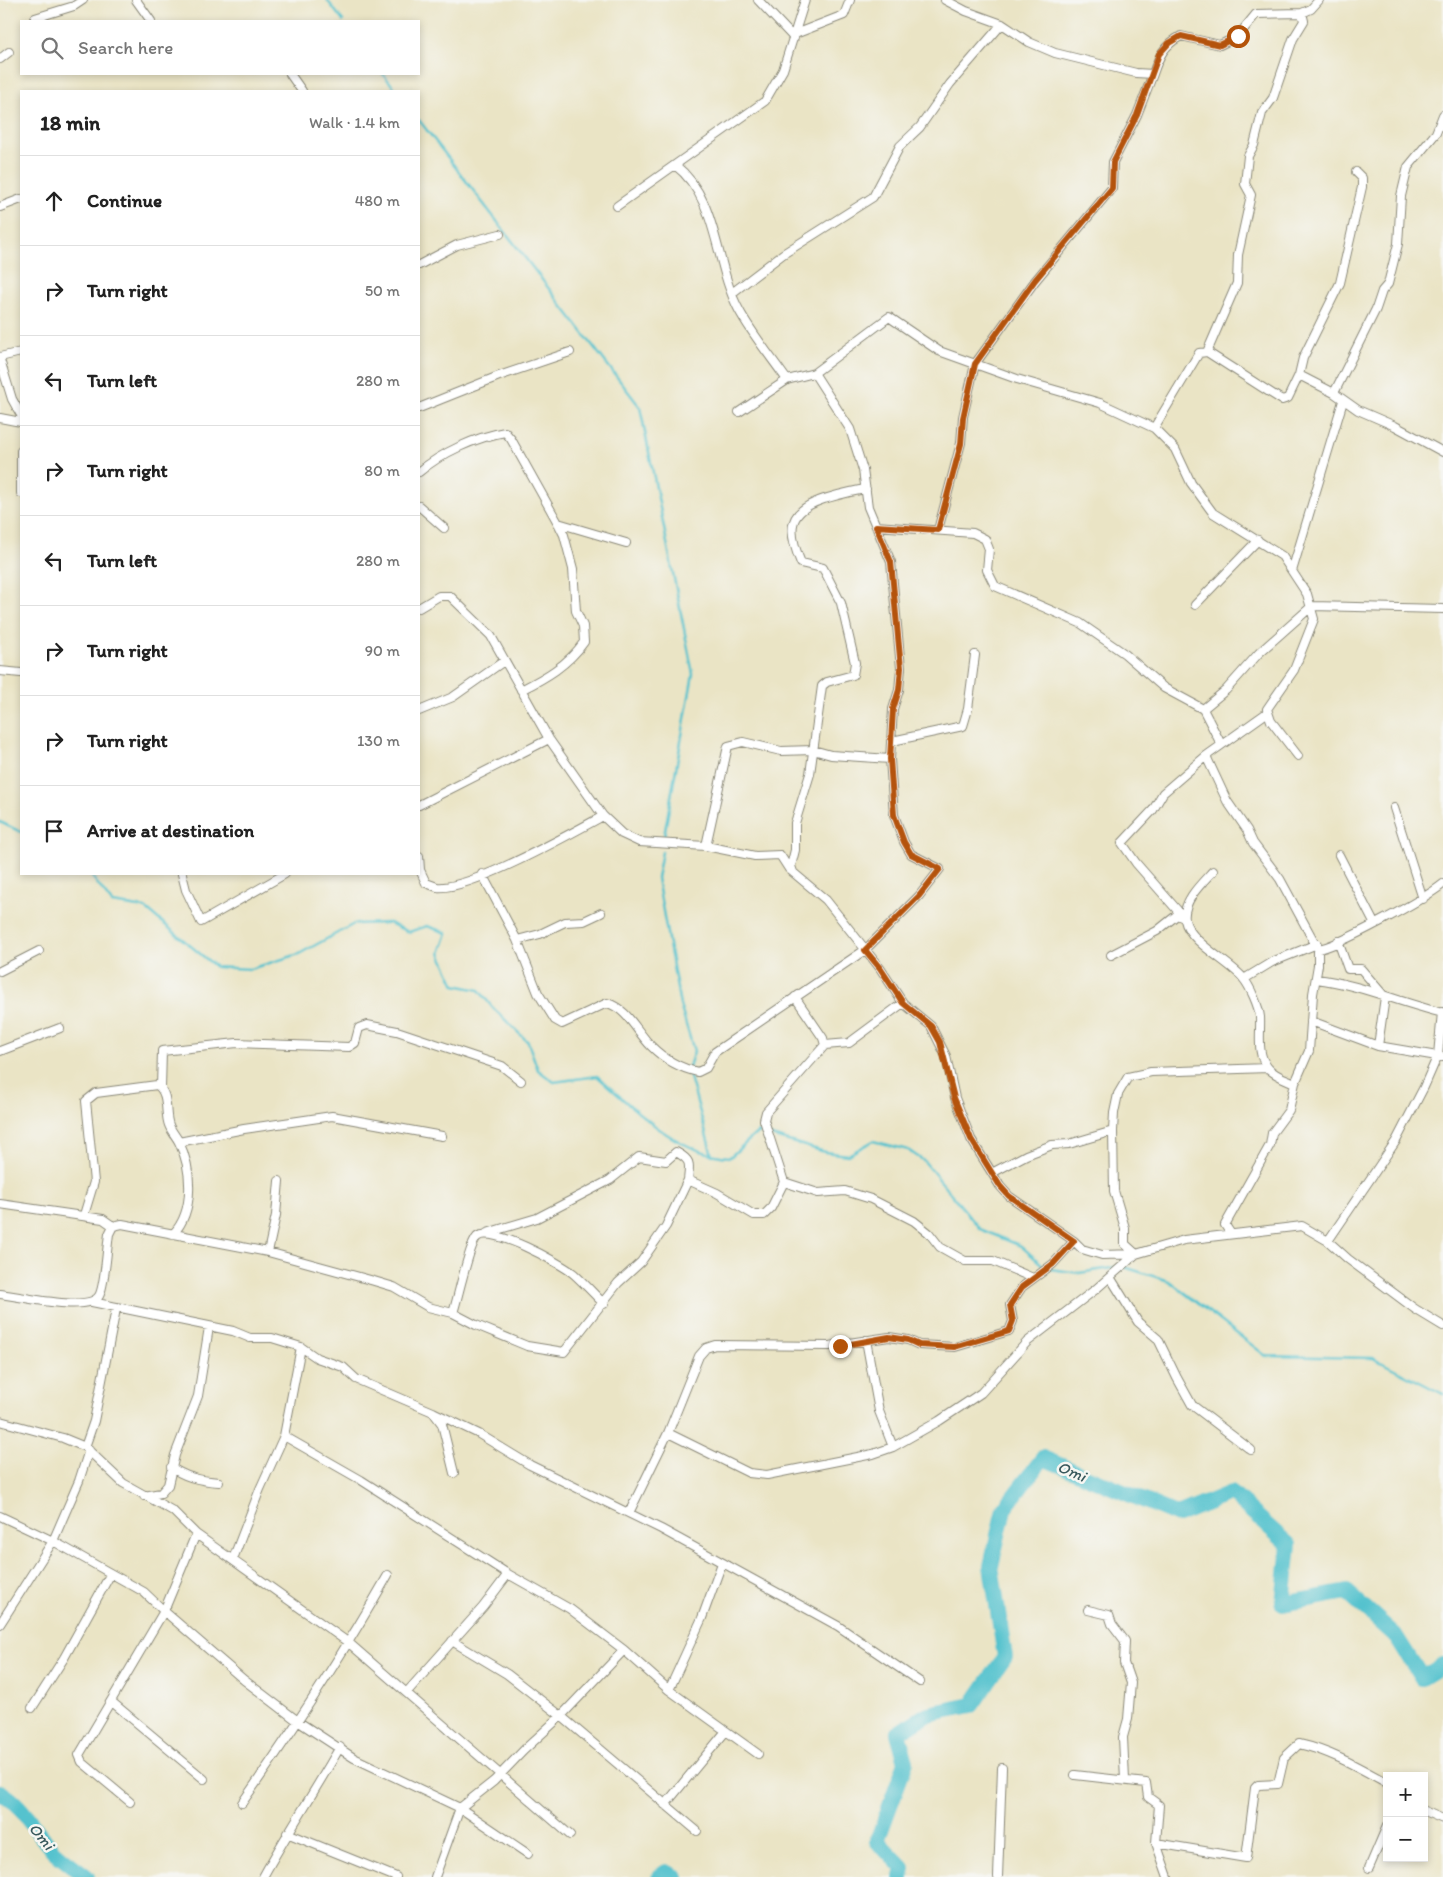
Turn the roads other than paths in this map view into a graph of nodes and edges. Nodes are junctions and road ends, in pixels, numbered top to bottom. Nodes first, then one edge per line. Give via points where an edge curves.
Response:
1 (83, 0) edge
2 (136, 0) edge
3 (758, 0) edge
4 (805, 0) edge
5 (850, 0) edge
6 (946, 0) edge
7 (1319, 0) edge
8 (1302, 14) junction
9 (35, 18) dead end
10 (150, 20) edge
11 (1002, 24) junction
12 (795, 36) junction
13 (10, 52) dead end
14 (0, 59) edge
15 (1153, 74) junction
16 (291, 75) edge
17 (301, 90) edge
18 (1443, 115) edge
19 (675, 165) junction
20 (1356, 172) dead end
21 (20, 199) edge
22 (617, 206) dead end
23 (0, 207) edge
24 (500, 234) dead end
25 (420, 264) edge
26 (732, 293) junction
27 (20, 352) edge
28 (570, 352) dead end
29 (1207, 352) junction
30 (0, 359) edge
31 (975, 364) junction
32 (814, 372) junction
33 (1299, 375) junction
34 (787, 380) junction
35 (1334, 393) junction
36 (1343, 401) junction
37 (420, 408) edge
38 (739, 412) dead end
39 (20, 413) edge
40 (0, 418) edge
41 (20, 422) edge
42 (1154, 428) junction
43 (1443, 452) edge
44 (420, 471) edge
45 (866, 489) junction
46 (420, 507) edge
47 (558, 523) junction
48 (876, 526) junction
49 (444, 528) dead end
50 (938, 530) junction
51 (1258, 540) junction
52 (626, 543) dead end
53 (1292, 571) junction
54 (1195, 605) dead end
55 (1312, 606) junction
56 (420, 607) edge
57 (1443, 609) edge
58 (975, 655) dead end
59 (504, 661) junction
60 (0, 671) edge
61 (20, 673) edge
62 (521, 690) junction
63 (1203, 709) junction
64 (420, 711) edge
65 (1268, 712) junction
66 (549, 740) junction
67 (892, 741) junction
68 (1221, 744) junction
69 (814, 750) junction
70 (1206, 756) junction
71 (1298, 756) dead end
72 (890, 759) junction
73 (420, 804) edge
74 (1394, 808) dead end
75 (604, 816) junction
76 (706, 846) junction
77 (1339, 855) dead end
78 (420, 870) edge
79 (1213, 871) dead end
80 (482, 874) junction
81 (794, 874) junction
82 (182, 875) edge
83 (283, 875) edge
84 (1443, 884) edge
85 (1423, 898) junction
86 (601, 914) dead end
87 (1185, 919) junction
88 (1374, 923) junction
89 (517, 940) junction
90 (1338, 941) junction
91 (1317, 946) junction
92 (865, 950) junction
93 (39, 951) dead end
94 (1111, 955) dead end
95 (0, 971) edge
96 (1244, 979) junction
97 (1316, 979) junction
98 (795, 997) junction
99 (1385, 997) junction
100 (903, 1003) junction
101 (1442, 1012) edge
102 (1311, 1021) junction
103 (60, 1028) dead end
104 (825, 1045) junction
105 (1378, 1046) junction
106 (0, 1052) edge
107 (1441, 1056) edge
108 (1268, 1068) junction
109 (521, 1081) dead end
110 (1295, 1083) junction
111 (161, 1088) junction
112 (1113, 1131) junction
113 (442, 1136) dead end
114 (179, 1142) junction
115 (992, 1174) junction
116 (688, 1180) junction
117 (278, 1181) dead end
118 (784, 1182) junction
119 (0, 1204) edge
120 (84, 1215) junction
121 (113, 1226) junction
122 (487, 1233) junction
123 (173, 1234) junction
124 (1231, 1234) junction
125 (1074, 1241) junction
126 (1328, 1241) junction
127 (268, 1252) junction
128 (1136, 1254) junction
129 (1110, 1277) junction
130 (1033, 1278) junction
131 (0, 1294) edge
132 (92, 1302) junction
133 (604, 1304) junction
134 (116, 1309) junction
135 (453, 1313) junction
136 (1443, 1326) edge
137 (208, 1327) junction
138 (866, 1340) junction
139 (301, 1347) junction
140 (433, 1412) junction
141 (0, 1421) edge
142 (668, 1433) junction
143 (284, 1436) junction
144 (893, 1448) junction
145 (87, 1449) junction
146 (1251, 1450) dead end
147 (172, 1467) junction
148 (454, 1473) dead end
149 (219, 1482) dead end
150 (144, 1496) junction
151 (629, 1514) junction
152 (0, 1516) edge
153 (196, 1534) junction
154 (53, 1541) junction
155 (233, 1560) junction
156 (722, 1563) junction
157 (508, 1574) junction
158 (110, 1575) junction
159 (388, 1576) dead end
160 (1088, 1610) dead end
161 (164, 1611) junction
162 (0, 1624) edge
163 (452, 1641) junction
164 (349, 1643) junction
165 (624, 1650) junction
166 (920, 1682) dead end
167 (669, 1690) junction
168 (407, 1692) junction
169 (112, 1702) junction
170 (32, 1708) dead end
171 (561, 1716) junction
172 (298, 1722) junction
173 (726, 1731) junction
174 (340, 1747) junction
175 (758, 1754) dead end
176 (1002, 1768) dead end
177 (502, 1774) junction
178 (1075, 1775) dead end
179 (204, 1779) dead end
180 (1125, 1780) junction
181 (1383, 1781) edge
182 (130, 1802) dead end
183 (242, 1803) dead end
184 (666, 1805) junction
185 (460, 1808) junction
186 (1428, 1812) edge
187 (1443, 1818) edge
188 (697, 1831) dead end
189 (287, 1833) junction
190 (570, 1835) dead end
191 (1383, 1835) edge
192 (1156, 1843) junction
193 (528, 1854) dead end
194 (1369, 1868) dead end
195 (263, 1877) edge
196 (396, 1877) edge
197 (435, 1877) edge
198 (998, 1877) edge
199 (1168, 1877) edge

1 - 9 street
2 - 10 street
3 - 12 street
4 - 12 street
5 - 12 street via 844,15
6 - 11 street
7 - 8 street
8 - 15 street via 1256,14 1238,36 1220,45 1181,36 1159,54
8 - 29 street via 1304,21 1293,39 1273,98 1262,113 1248,156 1245,184 1251,195 1238,255 1237,283
11 - 15 street via 1029,42 1055,53 1136,73
11 - 26 street via 950,84 920,127 900,146 873,197 783,254
12 - 19 street via 783,70 765,101
13 - 14 street
15 - 31 street via 1113,162 1112,188 1035,280
16 - 17 street
18 - 35 street via 1436,134 1408,166 1401,196 1398,244 1388,284
19 - 22 street
19 - 26 street via 687,175 706,205 724,277
20 - 33 street via 1362,178 1362,187 1340,283 1303,358
21 - 23 street
24 - 25 street via 457,246
26 - 34 street via 739,310
27 - 30 street
28 - 37 street
29 - 33 street via 1282,400 1288,398
29 - 42 street via 1200,354
30 - 39 street via 12,399
31 - 32 street via 939,351 889,317
31 - 42 street via 1017,380 1100,403
31 - 50 street via 963,418 961,444
32 - 34 street
32 - 45 street via 850,429
33 - 35 street
34 - 38 street
35 - 36 street
36 - 43 street
36 - 53 street
40 - 41 street
42 - 51 street via 1175,449 1191,483 1213,513
44 - 47 street via 463,446 488,435 505,432
45 - 48 street via 868,507
45 - 69 street via 808,504 793,520 793,540 801,563 823,568 841,603 855,663 853,675 822,686
46 - 49 street
47 - 52 street
47 - 62 street via 573,569 576,611 583,626 584,642 562,667
48 - 50 street
48 - 67 street via 891,562 901,668 893,709
50 - 63 street via 973,533 985,539 989,550 986,570 995,586 1080,623 1125,654 1164,688
51 - 53 street via 1282,556
51 - 54 street
53 - 55 street
55 - 57 street
55 - 63 street
55 - 65 street via 1314,619 1303,650 1269,705
56 - 59 street via 439,596 450,596 491,636
58 - 67 street via 963,726
59 - 62 street
59 - 64 street via 453,697
60 - 61 street
62 - 66 street
63 - 68 street
65 - 68 street
65 - 71 street
66 - 73 street
66 - 75 street
67 - 72 street
68 - 70 street
69 - 72 street via 831,755
69 - 76 street via 781,751 742,742 728,746
69 - 81 street via 795,823 795,850 791,866
70 - 87 street via 1163,793 1153,810 1122,843
70 - 91 street via 1227,801 1280,879
72 - 92 street via 894,815 904,842 911,854 940,869 919,896
74 - 85 street
75 - 76 street via 622,834 639,842
75 - 80 street via 558,841
76 - 81 street via 755,856 780,855
77 - 88 street
78 - 80 street via 426,883 437,887 454,885
79 - 87 street via 1196,889
80 - 89 street
81 - 92 street via 826,900
82 - 83 street via 201,922
84 - 85 street
85 - 88 street
86 - 89 street via 584,921 565,922
87 - 94 street via 1177,915 1157,931
87 - 96 street via 1210,952 1218,955
88 - 90 street
89 - 98 street via 538,993 555,1020 562,1024 606,1003 615,1005 651,1046 674,1065 698,1072 706,1068 715,1052
90 - 91 street
90 - 99 street via 1348,969 1361,969
91 - 96 street via 1272,962
91 - 97 street
92 - 98 street
92 - 100 street
93 - 95 street
96 - 108 street via 1260,1015 1259,1041
97 - 99 street via 1339,982
97 - 102 street
98 - 104 street
99 - 101 street
99 - 105 street
100 - 104 street via 849,1043
100 - 115 street via 931,1026 940,1042 954,1098 971,1139
101 - 107 street
102 - 105 street
102 - 110 street via 1309,1051
103 - 106 street
104 - 118 street via 766,1112 764,1120
105 - 107 street
107 - 126 street via 1396,1141
108 - 110 street
108 - 112 street via 1128,1077 1118,1094
109 - 111 street via 502,1066 397,1031 366,1025 359,1028 355,1042 349,1047 237,1043 162,1050
110 - 124 street via 1290,1110 1272,1133 1270,1145 1225,1225
111 - 114 street via 168,1125
111 - 120 street via 96,1093 86,1101 94,1182
112 - 115 street via 1069,1144 1052,1145
112 - 128 street via 1114,1191 1126,1228 1125,1244
113 - 114 street via 332,1116
114 - 123 street via 190,1183 182,1225
115 - 125 street via 1009,1196
116 - 118 street via 754,1215 764,1214 771,1208
116 - 122 street via 690,1166 687,1158 676,1152 666,1161 639,1157 610,1180 538,1218
116 - 133 street via 666,1226 642,1262 618,1283
117 - 127 street via 276,1215
118 - 130 street via 818,1193 845,1191 871,1199 914,1221 940,1247 965,1261 993,1261
119 - 120 street
120 - 121 street via 103,1219
121 - 123 street via 122,1224
121 - 132 street via 99,1296
122 - 133 street via 550,1258 574,1275
122 - 135 street via 477,1237 467,1256
123 - 127 street
124 - 126 street via 1302,1226
124 - 128 street via 1184,1240
125 - 128 street via 1082,1249 1102,1255
125 - 130 street via 1053,1264
126 - 136 street via 1415,1309
127 - 135 street via 394,1287 428,1307
128 - 129 street
129 - 144 street via 1027,1342 981,1393
129 - 146 street via 1138,1322 1158,1339 1192,1404
130 - 138 street via 1022,1287 1010,1305 1013,1321 1009,1331 954,1347 919,1345 889,1337
131 - 132 street via 78,1304
132 - 134 street
133 - 135 street via 564,1352 527,1346
134 - 137 street
134 - 145 street
137 - 139 street via 234,1331 250,1338 272,1338
137 - 147 street via 198,1396
138 - 142 street via 840,1346 761,1347 730,1343 706,1348 699,1356
138 - 144 street via 879,1412
139 - 140 street via 317,1358 343,1367 356,1379
139 - 143 street
140 - 148 street via 442,1424
140 - 151 street
141 - 145 street via 63,1438
142 - 144 street via 749,1473 767,1476
142 - 151 street
143 - 155 street
143 - 157 street via 361,1480
145 - 150 street via 123,1483
145 - 154 street via 79,1481
147 - 149 street via 206,1482
147 - 150 street via 168,1485 160,1493
150 - 153 street via 173,1511
151 - 156 street
152 - 154 street
153 - 155 street
153 - 161 street
154 - 158 street
154 - 162 street
155 - 164 street
156 - 166 street via 838,1626
156 - 167 street via 702,1618
157 - 163 street
157 - 165 street via 570,1609
158 - 161 street via 144,1592
158 - 170 street
159 - 164 street
160 - 180 street via 1109,1614 1125,1642 1124,1663 1131,1683 1123,1737
161 - 169 street
161 - 172 street
163 - 168 street
163 - 171 street via 508,1674
164 - 168 street
164 - 172 street
165 - 167 street
165 - 171 street
167 - 173 street
168 - 177 street
169 - 179 street
169 - 182 street via 79,1758
171 - 177 street
171 - 184 street
172 - 174 street
172 - 183 street
173 - 175 street
173 - 184 street
174 - 185 street via 354,1758
174 - 189 street
176 - 198 street
177 - 185 street
177 - 190 street
178 - 180 street
180 - 192 street via 1146,1783 1148,1796 1158,1804
181 - 192 street via 1340,1757 1299,1744 1284,1758 1278,1784 1255,1788 1246,1858
184 - 188 street
185 - 193 street
185 - 197 street
186 - 187 street
189 - 195 street
189 - 196 street
191 - 194 street
192 - 199 street

